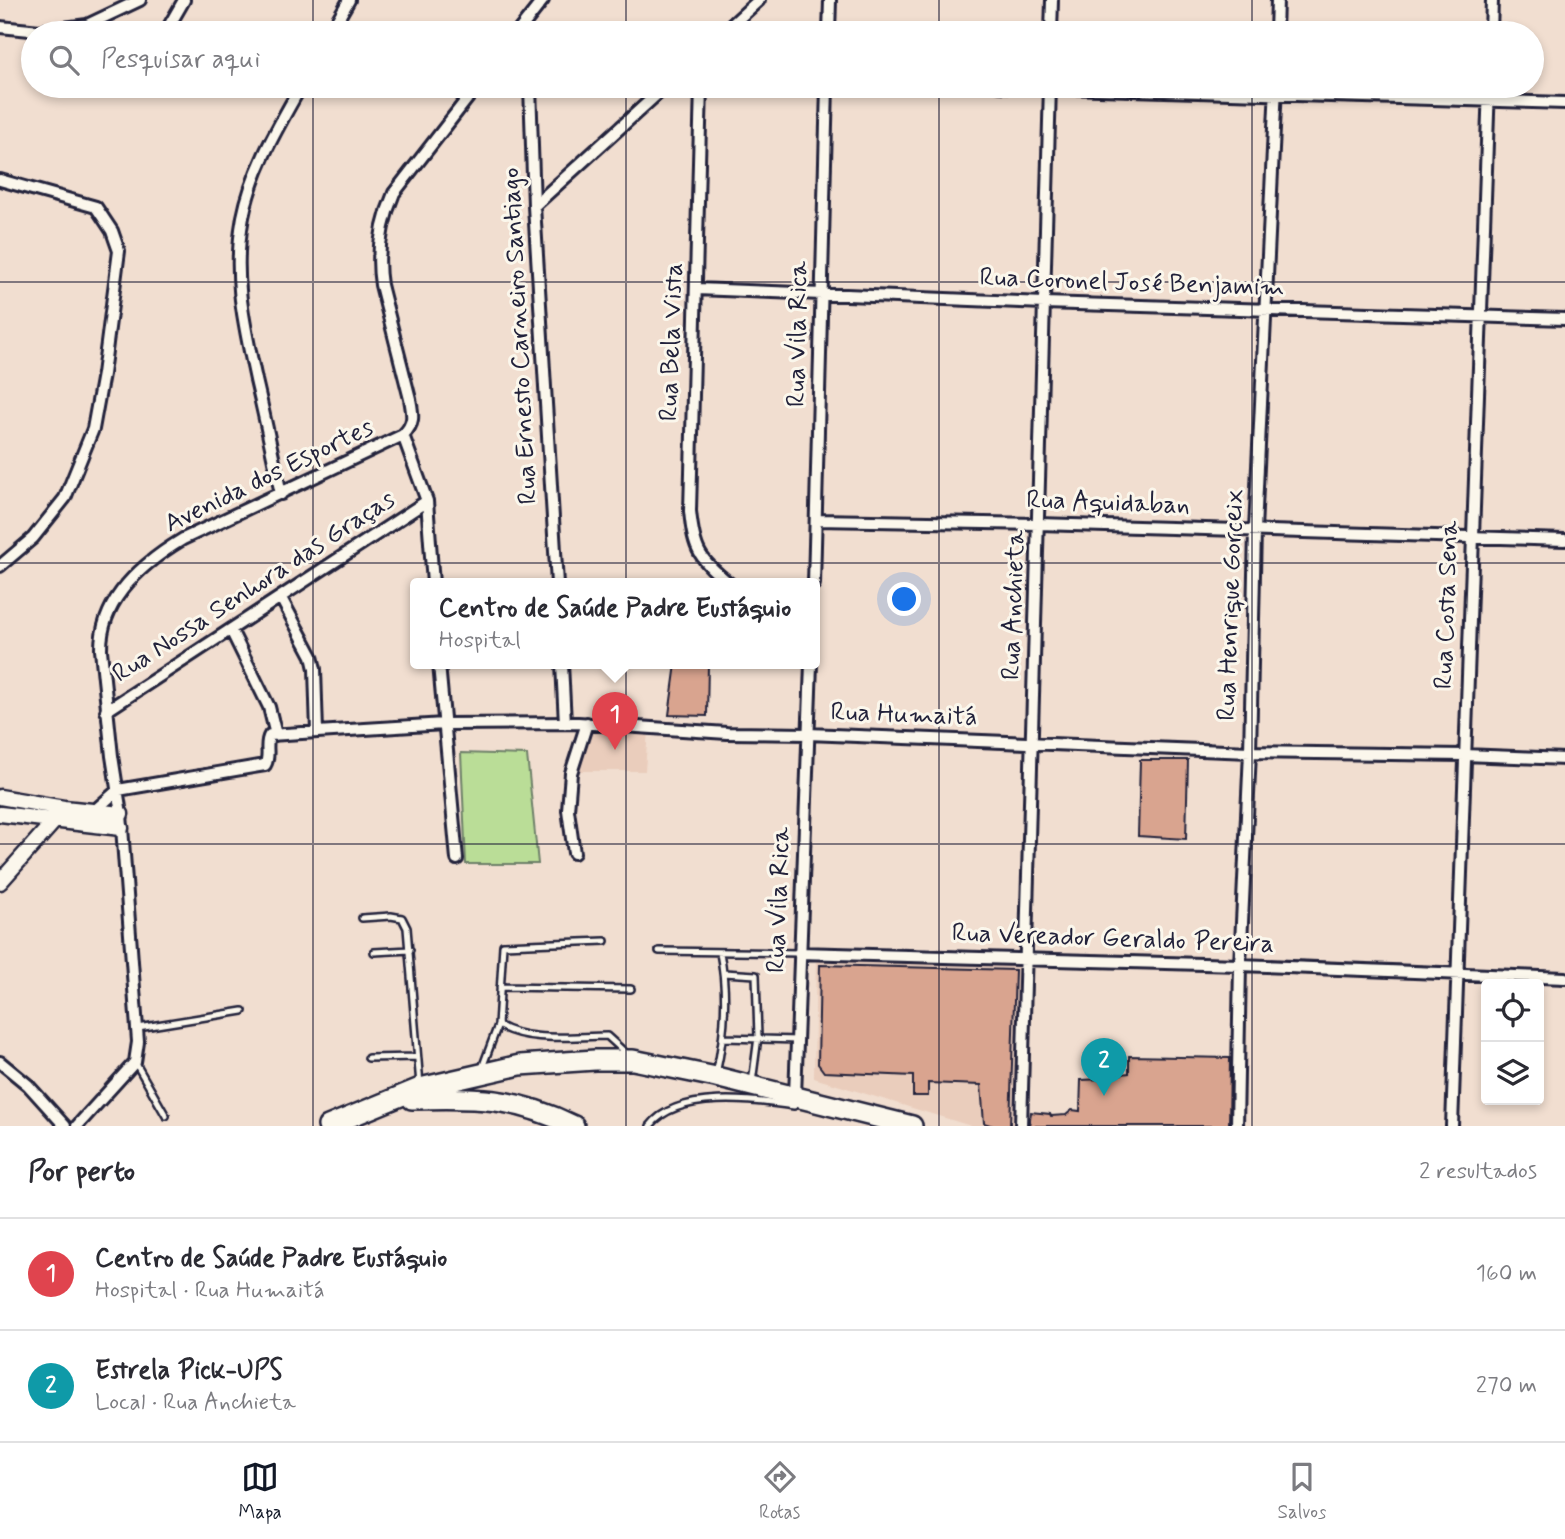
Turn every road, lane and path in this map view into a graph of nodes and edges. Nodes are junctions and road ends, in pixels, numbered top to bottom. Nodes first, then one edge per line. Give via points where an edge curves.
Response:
1 (140, 0) edge
2 (184, 0) edge
3 (349, 0) edge
4 (543, 0) edge
5 (759, 0) edge
6 (830, 0) edge
7 (1052, 0) edge
8 (1277, 0) edge
9 (1492, 0) edge
10 (527, 20) edge
11 (94, 21) edge
12 (172, 21) edge
13 (337, 21) edge
14 (736, 21) edge
15 (829, 21) edge
16 (1051, 21) edge
17 (1276, 21) edge
18 (1491, 21) edge
19 (0, 27) edge
20 (21, 29) edge
21 (294, 98) edge
22 (468, 98) edge
23 (530, 98) edge
24 (653, 98) edge
25 (701, 98) edge
26 (827, 98) edge
27 (1050, 98) edge
28 (1275, 98) edge
29 (1418, 98) edge
30 (1489, 98) edge
31 (1489, 102) junction
32 (1565, 103) edge
33 (0, 180) edge
34 (534, 206) junction
35 (697, 289) junction
36 (821, 292) junction
37 (1044, 303) junction
38 (1265, 311) junction
39 (1481, 316) junction
40 (1565, 319) edge
41 (403, 435) junction
42 (281, 494) junction
43 (427, 501) junction
44 (817, 520) junction
45 (1039, 524) junction
46 (1255, 530) junction
47 (1473, 537) junction
48 (1565, 540) edge
49 (0, 566) edge
50 (433, 578) edge
51 (557, 578) edge
52 (722, 578) edge
53 (814, 578) edge
54 (281, 597) junction
55 (230, 630) junction
56 (439, 669) edge
57 (562, 669) edge
58 (811, 669) edge
59 (106, 711) junction
60 (565, 723) junction
61 (587, 723) junction
62 (444, 724) junction
63 (317, 732) junction
64 (808, 734) junction
65 (276, 735) junction
66 (1032, 743) junction
67 (1250, 752) junction
68 (1464, 755) junction
69 (1565, 759) edge
70 (118, 790) junction
71 (0, 797) edge
72 (64, 808) junction
73 (93, 812) junction
74 (0, 814) edge
75 (54, 821) junction
76 (121, 821) junction
77 (574, 853) dead end
78 (457, 859) dead end
79 (0, 882) edge
80 (362, 918) dead end
81 (605, 941) dead end
82 (410, 950) junction
83 (659, 951) dead end
84 (374, 952) dead end
85 (720, 953) junction
86 (799, 953) junction
87 (1026, 958) junction
88 (1240, 965) junction
89 (724, 973) junction
90 (1457, 975) junction
91 (1565, 978) edge
92 (500, 987) junction
93 (631, 989) dead end
94 (243, 1011) dead end
95 (498, 1025) junction
96 (138, 1028) junction
97 (758, 1037) junction
98 (724, 1038) junction
99 (797, 1040) junction
100 (417, 1057) junction
101 (368, 1058) dead end
102 (633, 1060) junction
103 (0, 1062) edge
104 (131, 1066) junction
105 (479, 1075) junction
106 (716, 1077) junction
107 (751, 1085) junction
108 (420, 1088) junction
109 (795, 1096) junction
110 (394, 1099) junction
111 (166, 1116) dead end
112 (903, 1123) edge
113 (650, 1125) edge
114 (65, 1126) edge
115 (77, 1126) edge
116 (328, 1126) edge
117 (574, 1126) edge
118 (1021, 1126) edge
119 (1237, 1126) edge
120 (1452, 1126) edge

1 - 11 street
2 - 12 street
3 - 13 street
4 - 10 street
5 - 14 street
6 - 15 street
7 - 16 street
8 - 17 street
9 - 18 street
19 - 20 street
21 - 42 street via 268,143 251,190 237,263 241,313
22 - 41 street via 394,193 382,230 378,251 381,285 413,416 412,426
23 - 34 street, Rua Ernesto Carneiro Santiago
24 - 34 street
25 - 35 street, Rua Bela Vista
26 - 36 street, Rua Vila Rica
27 - 37 street, Rua Anchieta
28 - 38 street, Rua Henrique Gorceix
29 - 31 street
30 - 31 street, Rua Costa Sena
31 - 32 street
31 - 39 street, Rua Costa Sena
33 - 49 street via 96,207 119,251 93,429 65,498 33,538
34 - 51 street, Rua Ernesto Carneiro Santiago
35 - 36 street, Rua Coronel José Benjamim
35 - 52 street, Rua Bela Vista via 690,511 693,541 706,565
36 - 37 street, Rua Coronel José Benjamim
36 - 44 street, Rua Vila Rica
37 - 38 street, Rua Coronel José Benjamim
37 - 45 street, Rua Anchieta
38 - 39 street, Rua Coronel José Benjamim
38 - 46 street, Rua Henrique Gorceix
39 - 40 street, Rua Coronel José Benjamim
39 - 47 street, Rua Costa Sena
41 - 42 street, Avenida dos Esportes
41 - 43 street
42 - 59 street, Avenida dos Esportes via 183,539 152,560 123,590 102,632
43 - 50 street
43 - 54 street, Rua Nossa Senhora das Graças
44 - 45 street, Rua Aquidaban
44 - 53 street, Rua Vila Rica
45 - 46 street, Rua Aquidaban
45 - 66 street, Rua Anchieta
46 - 47 street, Rua Aquidaban
46 - 67 street, Rua Henrique Gorceix
47 - 48 street, Rua Aquidaban
47 - 68 street, Rua Costa Sena
54 - 55 street, Rua Nossa Senhora das Graças
54 - 63 street via 312,656
55 - 59 street, Rua Nossa Senhora das Graças
55 - 65 street via 269,707
56 - 62 street
57 - 60 street
58 - 64 street, Rua Vila Rica
59 - 70 street, Avenida dos Esportes
60 - 61 street, Rua Humaitá
60 - 62 street, Rua Humaitá
61 - 64 street, Rua Humaitá
61 - 77 street via 571,773 568,810
62 - 63 street, Rua Humaitá
62 - 78 street
63 - 65 street, Rua Humaitá
64 - 66 street, Rua Humaitá
64 - 86 street, Rua Vila Rica
65 - 70 street via 267,739 267,763
66 - 67 street, Rua Humaitá
66 - 87 street, Rua Anchieta
67 - 68 street, Rua Humaitá
67 - 88 street, Rua Henrique Gorceix
68 - 69 street, Rua Humaitá
68 - 90 street, Rua Costa Sena
70 - 73 street
70 - 76 street, Avenida dos Esportes
71 - 72 street
72 - 73 street
72 - 75 street
73 - 76 street
74 - 75 street
75 - 76 street
75 - 79 street
76 - 96 street, Avenida dos Esportes
80 - 82 lane via 402,918
81 - 92 lane via 503,945
82 - 84 lane
82 - 100 lane
83 - 85 lane, Rua Vereador Geraldo Pereira
85 - 86 lane, Rua Vereador Geraldo Pereira
85 - 89 lane
86 - 87 street, Rua Vereador Geraldo Pereira
86 - 99 street, Rua Vila Rica
87 - 88 street, Rua Vereador Geraldo Pereira
87 - 118 street, Rua Anchieta
88 - 90 street, Rua Vereador Geraldo Pereira
88 - 119 street, Rua Henrique Gorceix
89 - 97 lane via 756,975
89 - 98 lane
90 - 91 street, Rua Vereador Geraldo Pereira
90 - 120 street, Rua Costa Sena
92 - 93 lane
92 - 95 lane
94 - 96 lane
95 - 102 lane via 527,1035 607,1036
95 - 105 lane
96 - 104 street, Avenida dos Esportes
97 - 98 lane
97 - 99 lane
97 - 107 lane
98 - 106 lane
99 - 109 street, Rua Vila Rica
100 - 101 lane
100 - 108 lane
102 - 105 highway via 520,1065
102 - 106 highway
103 - 114 street
104 - 111 lane
104 - 115 street
105 - 108 highway
106 - 107 highway
107 - 109 highway
108 - 110 highway
109 - 112 highway
110 - 116 highway
110 - 117 highway via 509,1101
112 - 113 lane via 750,1099 679,1106

